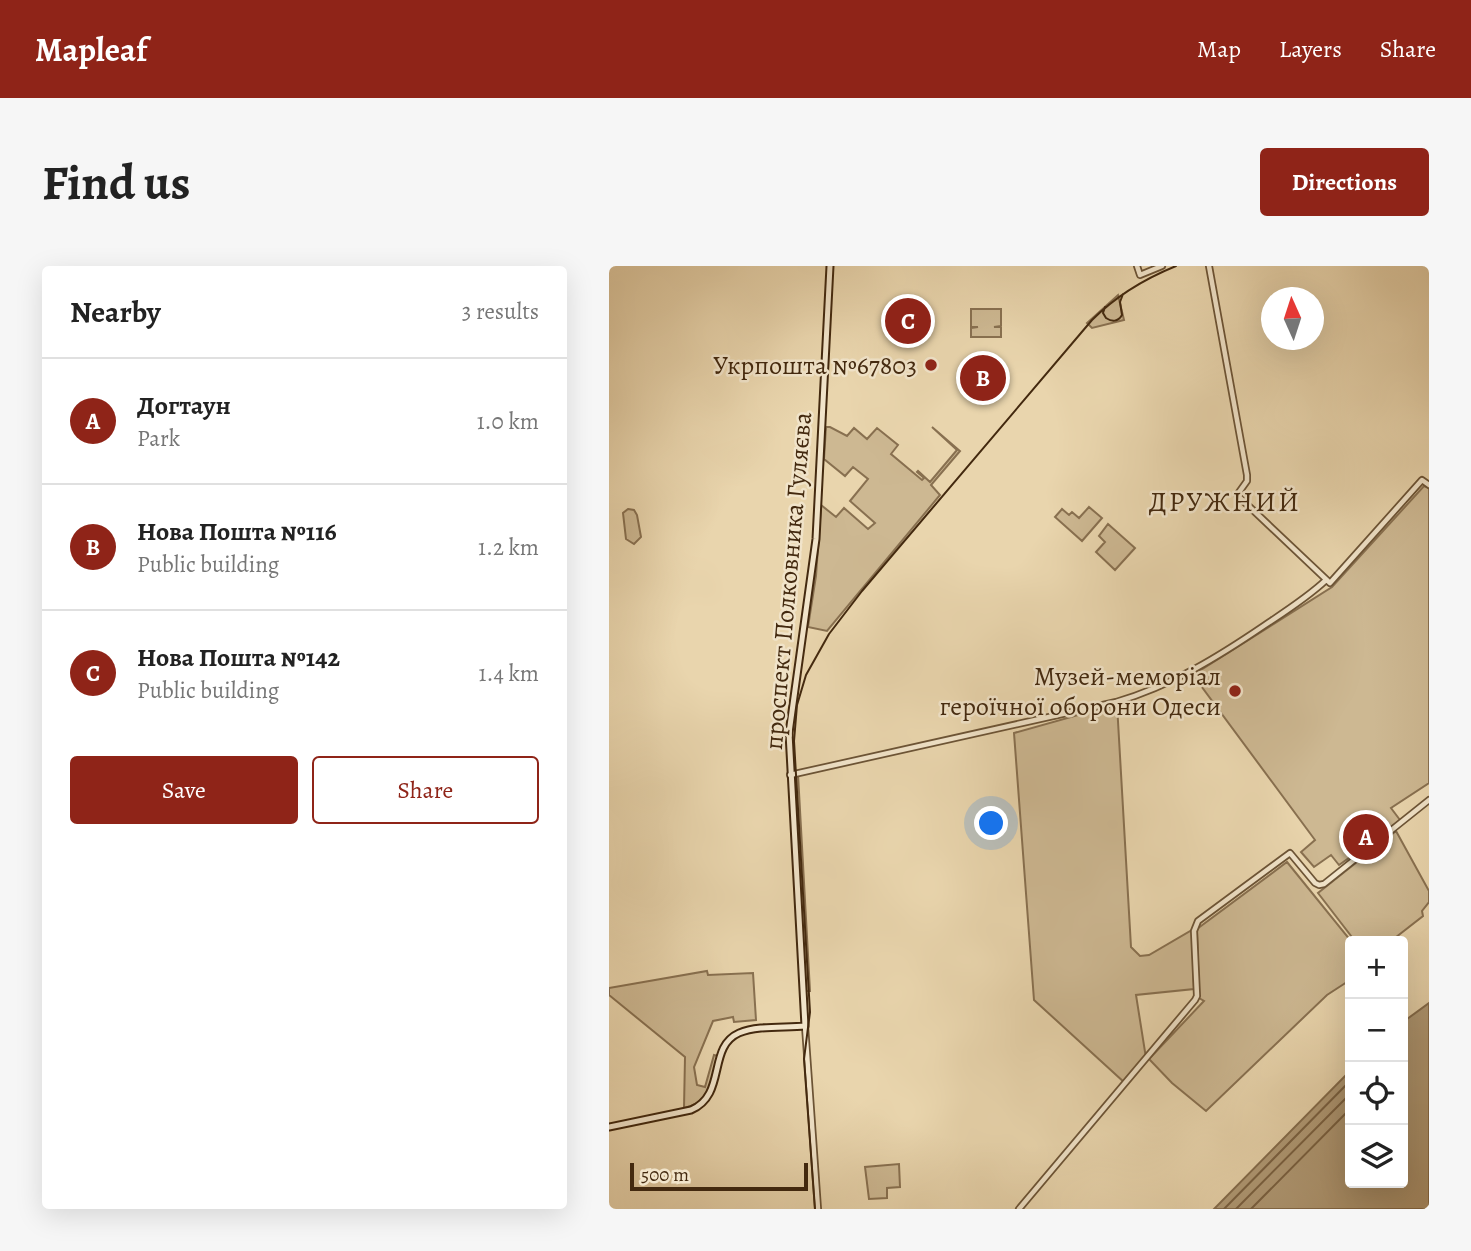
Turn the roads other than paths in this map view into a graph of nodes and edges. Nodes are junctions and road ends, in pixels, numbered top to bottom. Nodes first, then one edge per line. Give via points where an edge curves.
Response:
1 (830, 266) edge
2 (1137, 266) edge
3 (1162, 266) edge
4 (1209, 266) edge
5 (1429, 485) edge
6 (1328, 581) junction
7 (790, 775) junction
8 (1429, 800) edge
9 (805, 1026) junction
10 (609, 1127) edge
11 (817, 1209) edge
12 (1019, 1209) edge

1 - 7 main road, проспект Полковника Гуляєва via 816,540 789,725
2 - 3 street via 1140,275
4 - 6 street via 1247,475 1237,495
5 - 6 street via 1422,480
6 - 7 street via 1192,672 1148,692
7 - 9 main road, проспект Полковника Гуляєва
8 - 12 street via 1322,885 1315,883 1290,853 1196,924 1195,1000
9 - 10 main road via 737,1034 725,1045 711,1092 701,1105
9 - 11 street

